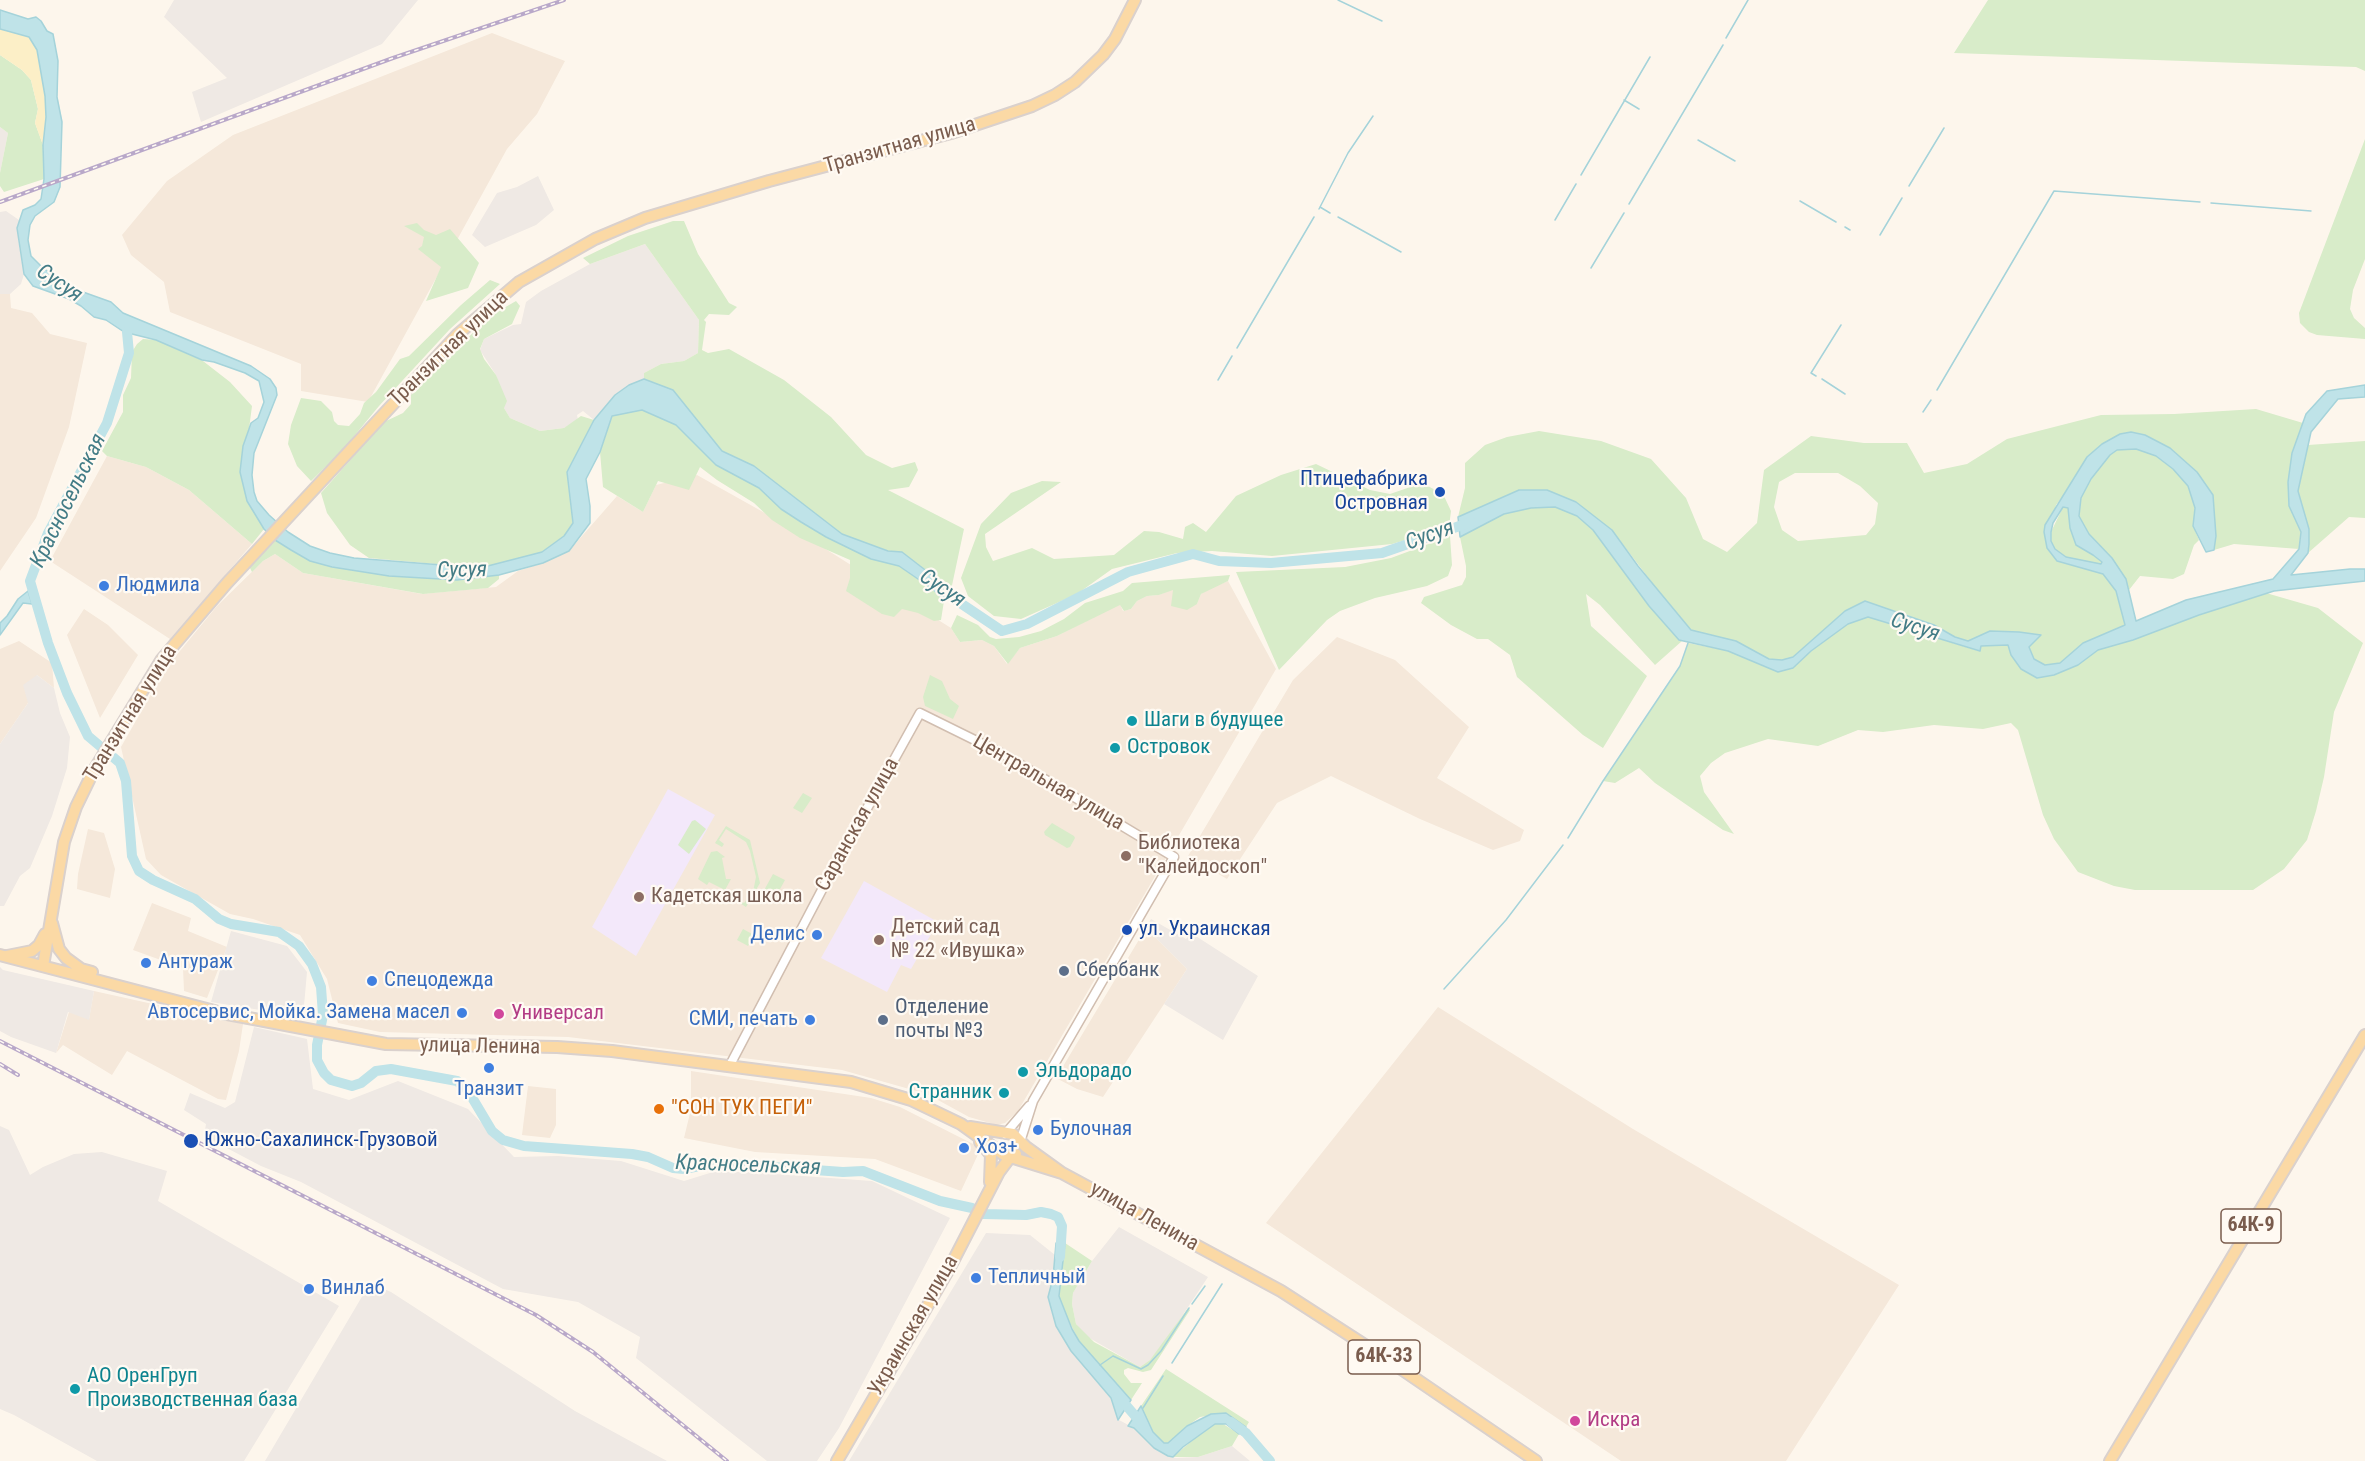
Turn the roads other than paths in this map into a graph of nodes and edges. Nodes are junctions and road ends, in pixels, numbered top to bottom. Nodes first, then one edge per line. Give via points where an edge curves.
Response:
1 (1135, 0) edge
2 (920, 713) joint
3 (1174, 857) joint
4 (51, 920) junction
5 (2, 956) edge
6 (43, 966) junction
7 (157, 996) junction
8 (2365, 1035) edge
9 (730, 1065) junction
10 (1034, 1101) junction
11 (961, 1124) junction
12 (1005, 1134) junction
13 (1020, 1142) junction
14 (999, 1148) junction
15 (1011, 1156) junction
16 (1031, 1163) junction
17 (1062, 1173) junction
18 (987, 1191) junction
19 (837, 1461) edge
20 (1536, 1461) edge
21 (2110, 1461) edge

1 - 4 main road, Транзитная улица via 1115,39 1091,69 1040,102 951,133 645,218 595,239 516,284 458,333 162,659 83,790 64,842
2 - 3 street, Центральная улица via 1001,753
2 - 9 street, Саранская улица
3 - 10 street, Украинская улица
4 - 5 main road via 32,951
4 - 6 main road, Транзитная улица
4 - 7 main road via 59,949 81,969 136,985
5 - 6 main road, улица Ленина
6 - 7 main road, улица Ленина
7 - 9 main road, улица Ленина via 404,1046 568,1048
8 - 21 main road, 64К-9
9 - 11 main road, улица Ленина via 852,1082 911,1100
10 - 12 street
10 - 13 street, Украинская улица
11 - 12 main road, улица Ленина
11 - 14 main road, улица Ленина
11 - 18 main road via 991,1155
12 - 13 main road, улица Ленина via 1013,1134
12 - 14 main road, Украинская улица via 999,1139
13 - 15 main road, Украинская улица via 1019,1150
13 - 17 main road, улица Ленина
14 - 15 main road, улица Ленина via 1004,1155
14 - 18 main road, Украинская улица
15 - 16 main road, улица Ленина
15 - 18 main road, Украинская улица
16 - 17 main road, улица Ленина
16 - 18 main road via 1008,1168
17 - 20 main road, улица Ленина / 64К-33 via 1291,1297
18 - 19 main road, Украинская улица via 949,1269

